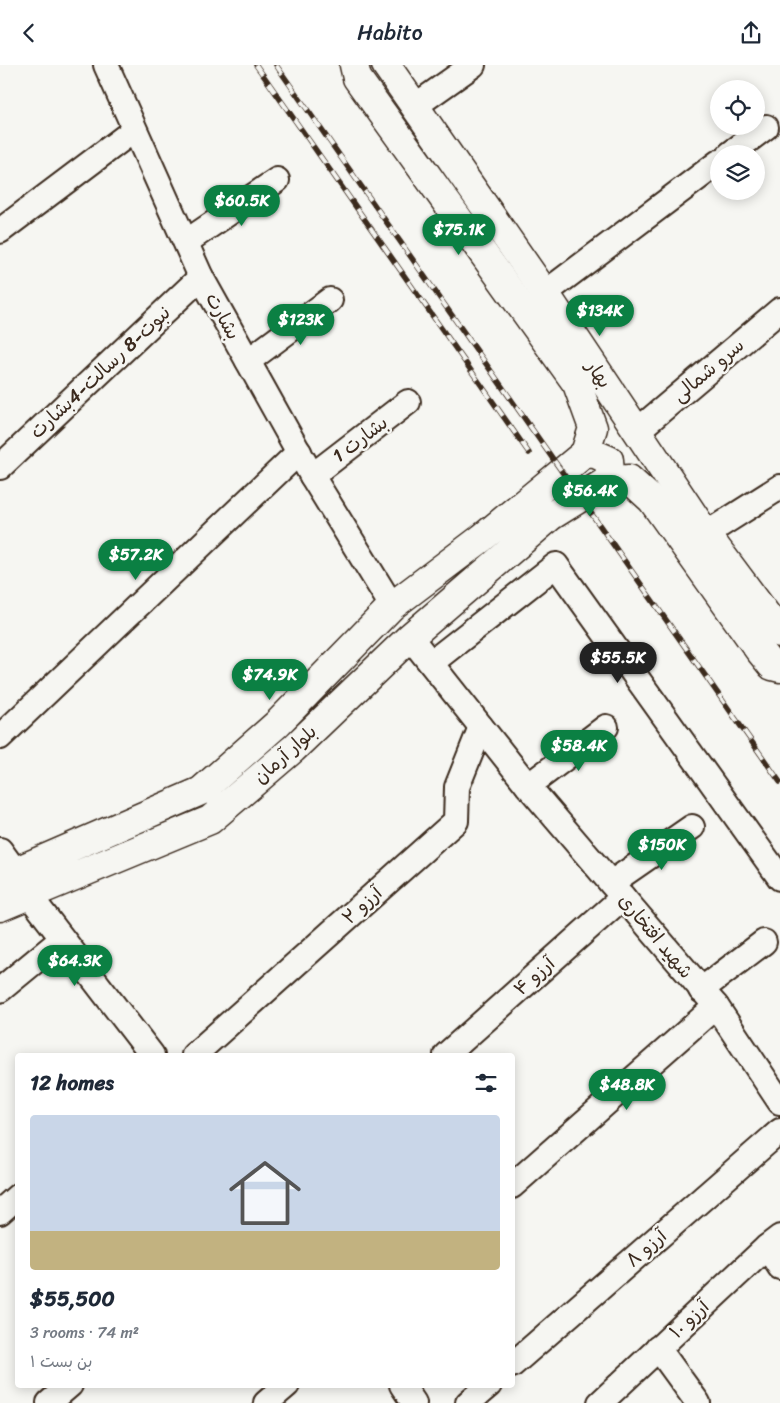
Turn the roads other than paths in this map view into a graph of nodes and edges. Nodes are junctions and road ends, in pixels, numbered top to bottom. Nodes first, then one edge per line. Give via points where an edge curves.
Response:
1 (106, 65) edge
2 (354, 65) edge
3 (386, 65) edge
4 (473, 65) edge
5 (415, 106) junction
6 (766, 127) dead end
7 (134, 130) junction
8 (742, 145) edge
9 (710, 169) edge
10 (277, 180) dead end
11 (0, 231) edge
12 (186, 242) junction
13 (201, 277) junction
14 (545, 293) junction
15 (330, 300) dead end
16 (780, 310) edge
17 (248, 361) junction
18 (408, 402) dead end
19 (637, 431) junction
20 (299, 452) junction
21 (585, 453) junction
22 (0, 467) edge
23 (312, 476) junction
24 (607, 481) junction
25 (780, 487) edge
26 (706, 533) junction
27 (392, 607) junction
28 (780, 632) edge
29 (410, 637) junction
30 (430, 663) junction
31 (780, 669) edge
32 (481, 727) junction
33 (606, 727) dead end
34 (0, 737) edge
35 (528, 785) junction
36 (692, 827) dead end
37 (0, 850) edge
38 (780, 878) edge
39 (15, 881) edge
40 (617, 890) junction
41 (0, 907) edge
42 (62, 939) junction
43 (764, 942) dead end
44 (0, 990) edge
45 (709, 998) junction
46 (150, 1053) edge
47 (196, 1053) edge
48 (448, 1053) edge
49 (777, 1091) edge
50 (780, 1131) edge
51 (515, 1183) edge
52 (15, 1199) edge
53 (0, 1212) edge
54 (773, 1242) edge
55 (780, 1267) edge
56 (658, 1348) junction
57 (515, 1362) edge
58 (66, 1388) edge
59 (284, 1388) edge
60 (404, 1388) edge
61 (486, 1388) edge
62 (49, 1403) edge
63 (266, 1403) edge
64 (414, 1403) edge
65 (468, 1403) edge
66 (600, 1403) edge
67 (698, 1403) edge

1 - 7 street, بشارت
2 - 21 street, بهار via 362,85 577,384 594,428
3 - 5 street, بهار
4 - 5 street
5 - 14 street, بهار
6 - 8 street
7 - 11 street
7 - 12 street, بشارت
9 - 14 street
10 - 12 street
12 - 13 street, بشارت
13 - 17 street, بشارت
13 - 22 street, نبوت-8 رسالت-4بشارت
14 - 19 street, بهار
15 - 17 street
16 - 19 street, سرو شمالی
17 - 20 street, بشارت
18 - 23 street, بشارت 1
19 - 26 street, بهار
20 - 23 street, بشارت
20 - 34 street
21 - 24 street via 608,460 610,474
21 - 27 street, بلوار آرمان
23 - 27 street, بشارت
24 - 29 street, بلوار آرمان via 551,516
24 - 31 street via 629,479 652,500 759,650 772,666
25 - 26 street
26 - 28 street, بهار
27 - 39 street, بلوار آرمان via 277,724 201,791
29 - 30 street, شهید افتخاری
29 - 39 street, بلوار آرمان via 293,749 210,820
30 - 32 street, شهید افتخاری
30 - 38 street via 556,565
32 - 35 street, شهید افتخاری
32 - 47 street, آرزو ۲ via 457,787 456,821
33 - 35 street
35 - 40 street, شهید افتخاری
36 - 40 street, آرزو ۴
37 - 39 street
39 - 41 street, بلوار آرمان
39 - 42 street
40 - 45 street, شهید افتخاری
40 - 48 street, آرزو ۴
42 - 44 street
42 - 46 street
43 - 45 street
45 - 49 street, شهید افتخاری
45 - 51 street
50 - 57 street, آرزو ۸
52 - 53 street
54 - 55 street
54 - 56 street, آرزو ۱۰
56 - 66 street, آرزو ۱۰
56 - 67 street
58 - 62 street
59 - 63 street
60 - 64 street
61 - 65 street

